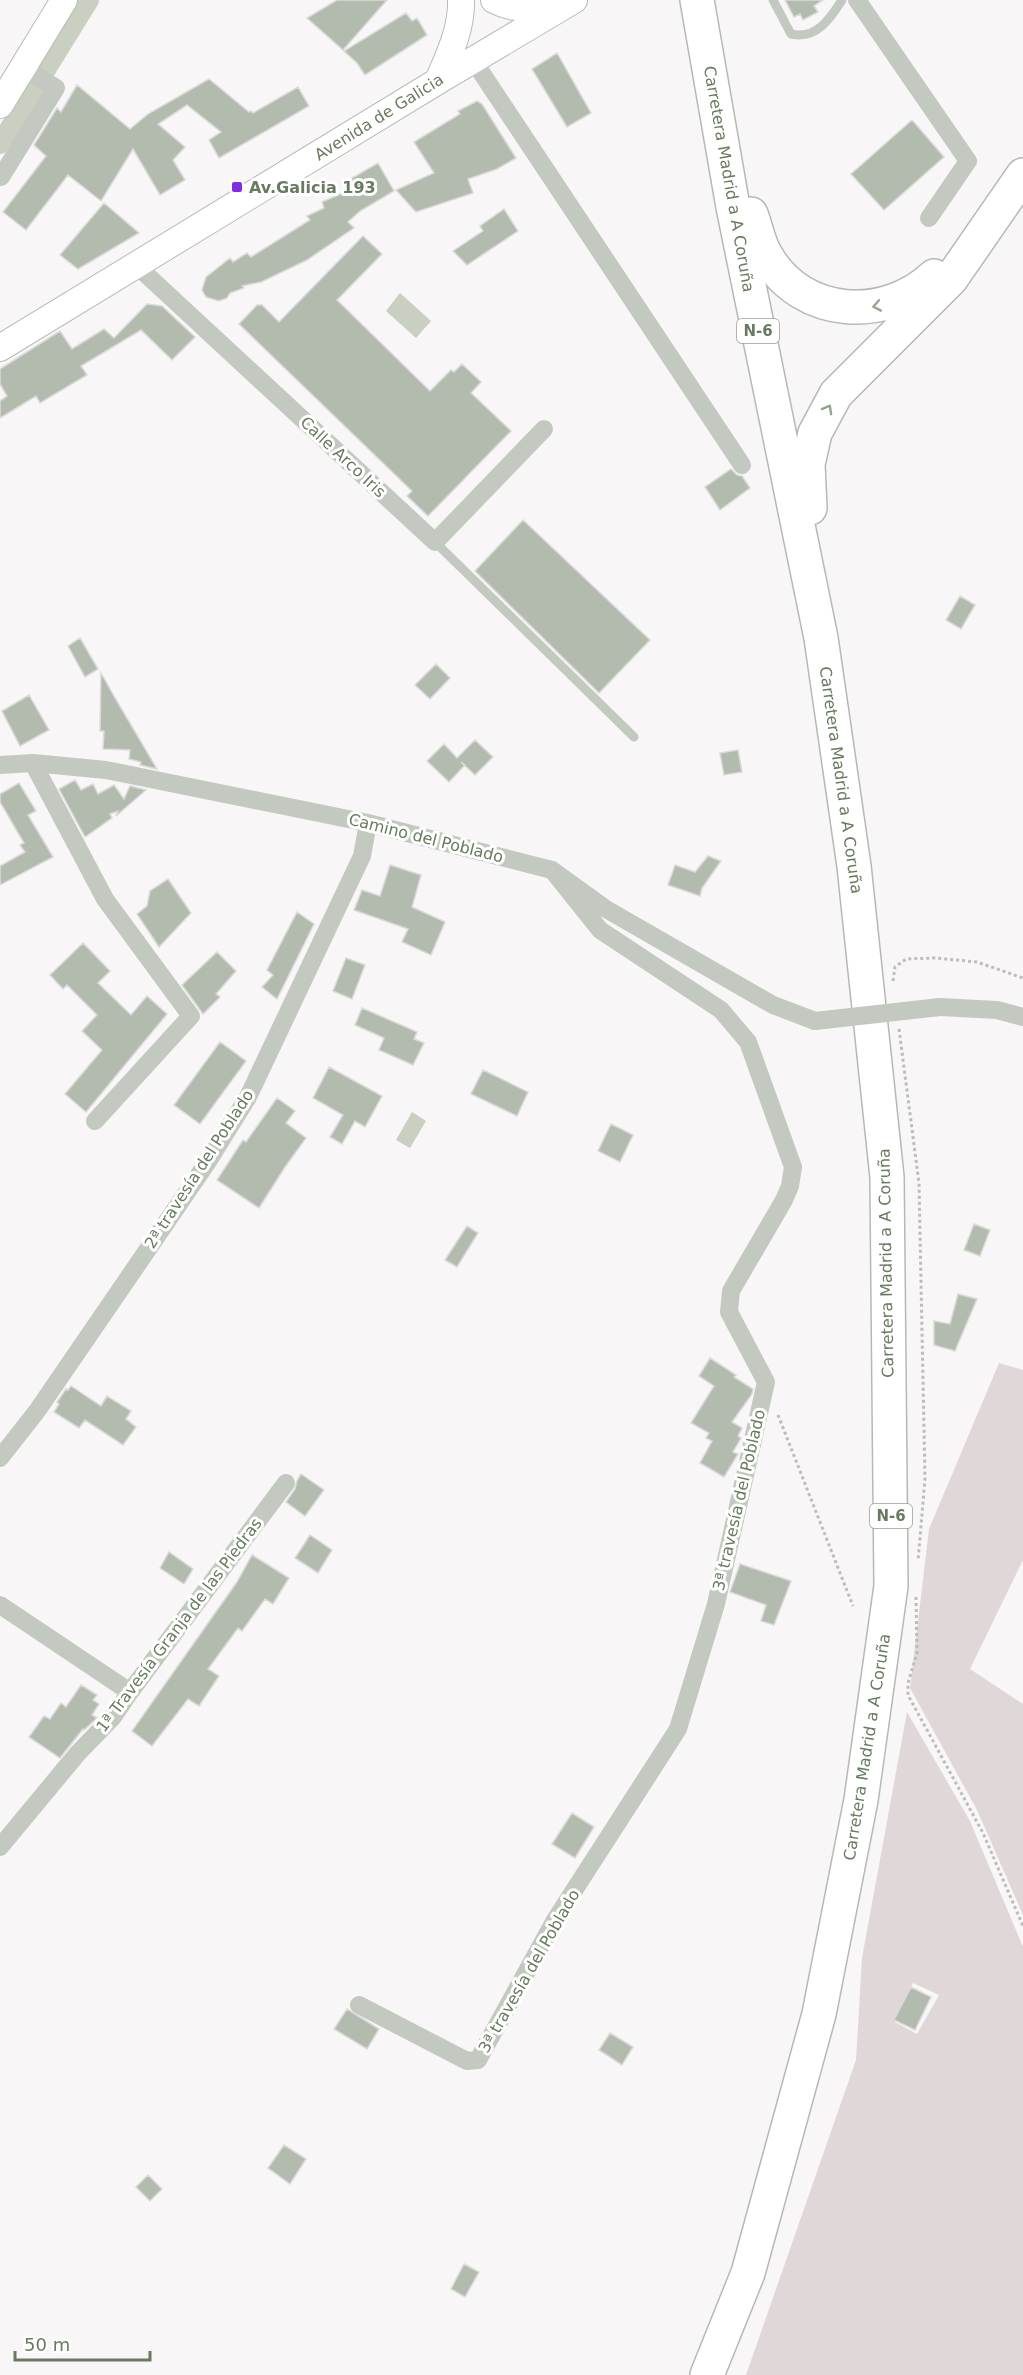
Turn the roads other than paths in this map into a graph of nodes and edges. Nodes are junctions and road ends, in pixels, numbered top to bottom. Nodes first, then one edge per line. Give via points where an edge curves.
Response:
1 (64, 0) edge
2 (493, 0) edge
3 (566, 0) edge
4 (574, 0) edge
5 (773, 0) edge
6 (842, 0) edge
7 (857, 0) edge
8 (460, 11) edge
9 (699, 11) edge
10 (499, 44) junction
11 (473, 60) junction
12 (22, 67) junction
13 (438, 81) junction
14 (0, 105) edge
15 (1023, 175) edge
16 (1, 177) edge
17 (928, 219) dead end
18 (990, 224) junction
19 (136, 265) junction
20 (0, 348) edge
21 (544, 429) dead end
22 (742, 465) dead end
23 (435, 542) junction
24 (821, 638) junction
25 (634, 737) dead end
26 (33, 763) junction
27 (0, 765) edge
28 (368, 823) junction
29 (552, 870) junction
30 (1023, 1017) edge
31 (95, 1121) dead end
32 (0, 1458) edge
33 (286, 1483) dead end
34 (0, 1605) edge
35 (130, 1692) junction
36 (0, 1847) edge
37 (359, 2005) dead end
38 (707, 2375) edge

1 - 12 main road
2 - 3 main road via 523,9
2 - 10 main road
4 - 10 main road, Avenida de Galicia
5 - 6 lane via 791,34 800,36 812,33 828,21
7 - 17 street via 968,161
8 - 10 main road via 472,34
8 - 13 main road via 453,48
18 -> 9 highway, N-6 via 921,288 889,303 862,309 836,305 788,283 766,257 748,204
9 - 24 highway, Carretera Madrid a A Coruña / N-6 via 733,207
10 - 11 main road, Avenida de Galicia
11 - 13 main road, Avenida de Galicia
11 - 22 street
12 - 14 main road
12 - 16 street via 57,88
13 - 19 main road, Avenida de Galicia
15 - 18 highway, N-6
24 -> 18 highway, N-6 via 808,464 815,433 836,394 951,279
19 - 20 main road, Avenida de Galicia
19 - 23 street, Calle Arco Iris
21 - 23 street
23 - 25 lane
24 - 38 highway, Carretera Madrid a A Coruña / N-6 via 854,866 888,1177 891,1586 861,1800 819,2014 748,2273
26 - 27 street, Camino del Poblado
26 - 28 street, Camino del Poblado via 106,770
26 - 31 street via 105,899 191,1016
28 - 29 street, Camino del Poblado
28 - 32 street, 2ª travesía del Poblado via 362,856 248,1097 37,1411
29 - 30 street, Camino del Poblado, bridge via 615,914 773,1005 815,1021 940,1007 998,1010
29 - 37 street, 3ª travesía del Poblado via 600,930 721,1010 748,1042 793,1167 783,1200 731,1291 729,1312 766,1382 716,1604 678,1729 555,1920 478,2060 467,2061
33 - 35 street, 1ª Travesía Granja de las Piedras
34 - 35 street
35 - 36 street, 1ª Travesía Granja de las Piedras via 113,1718

